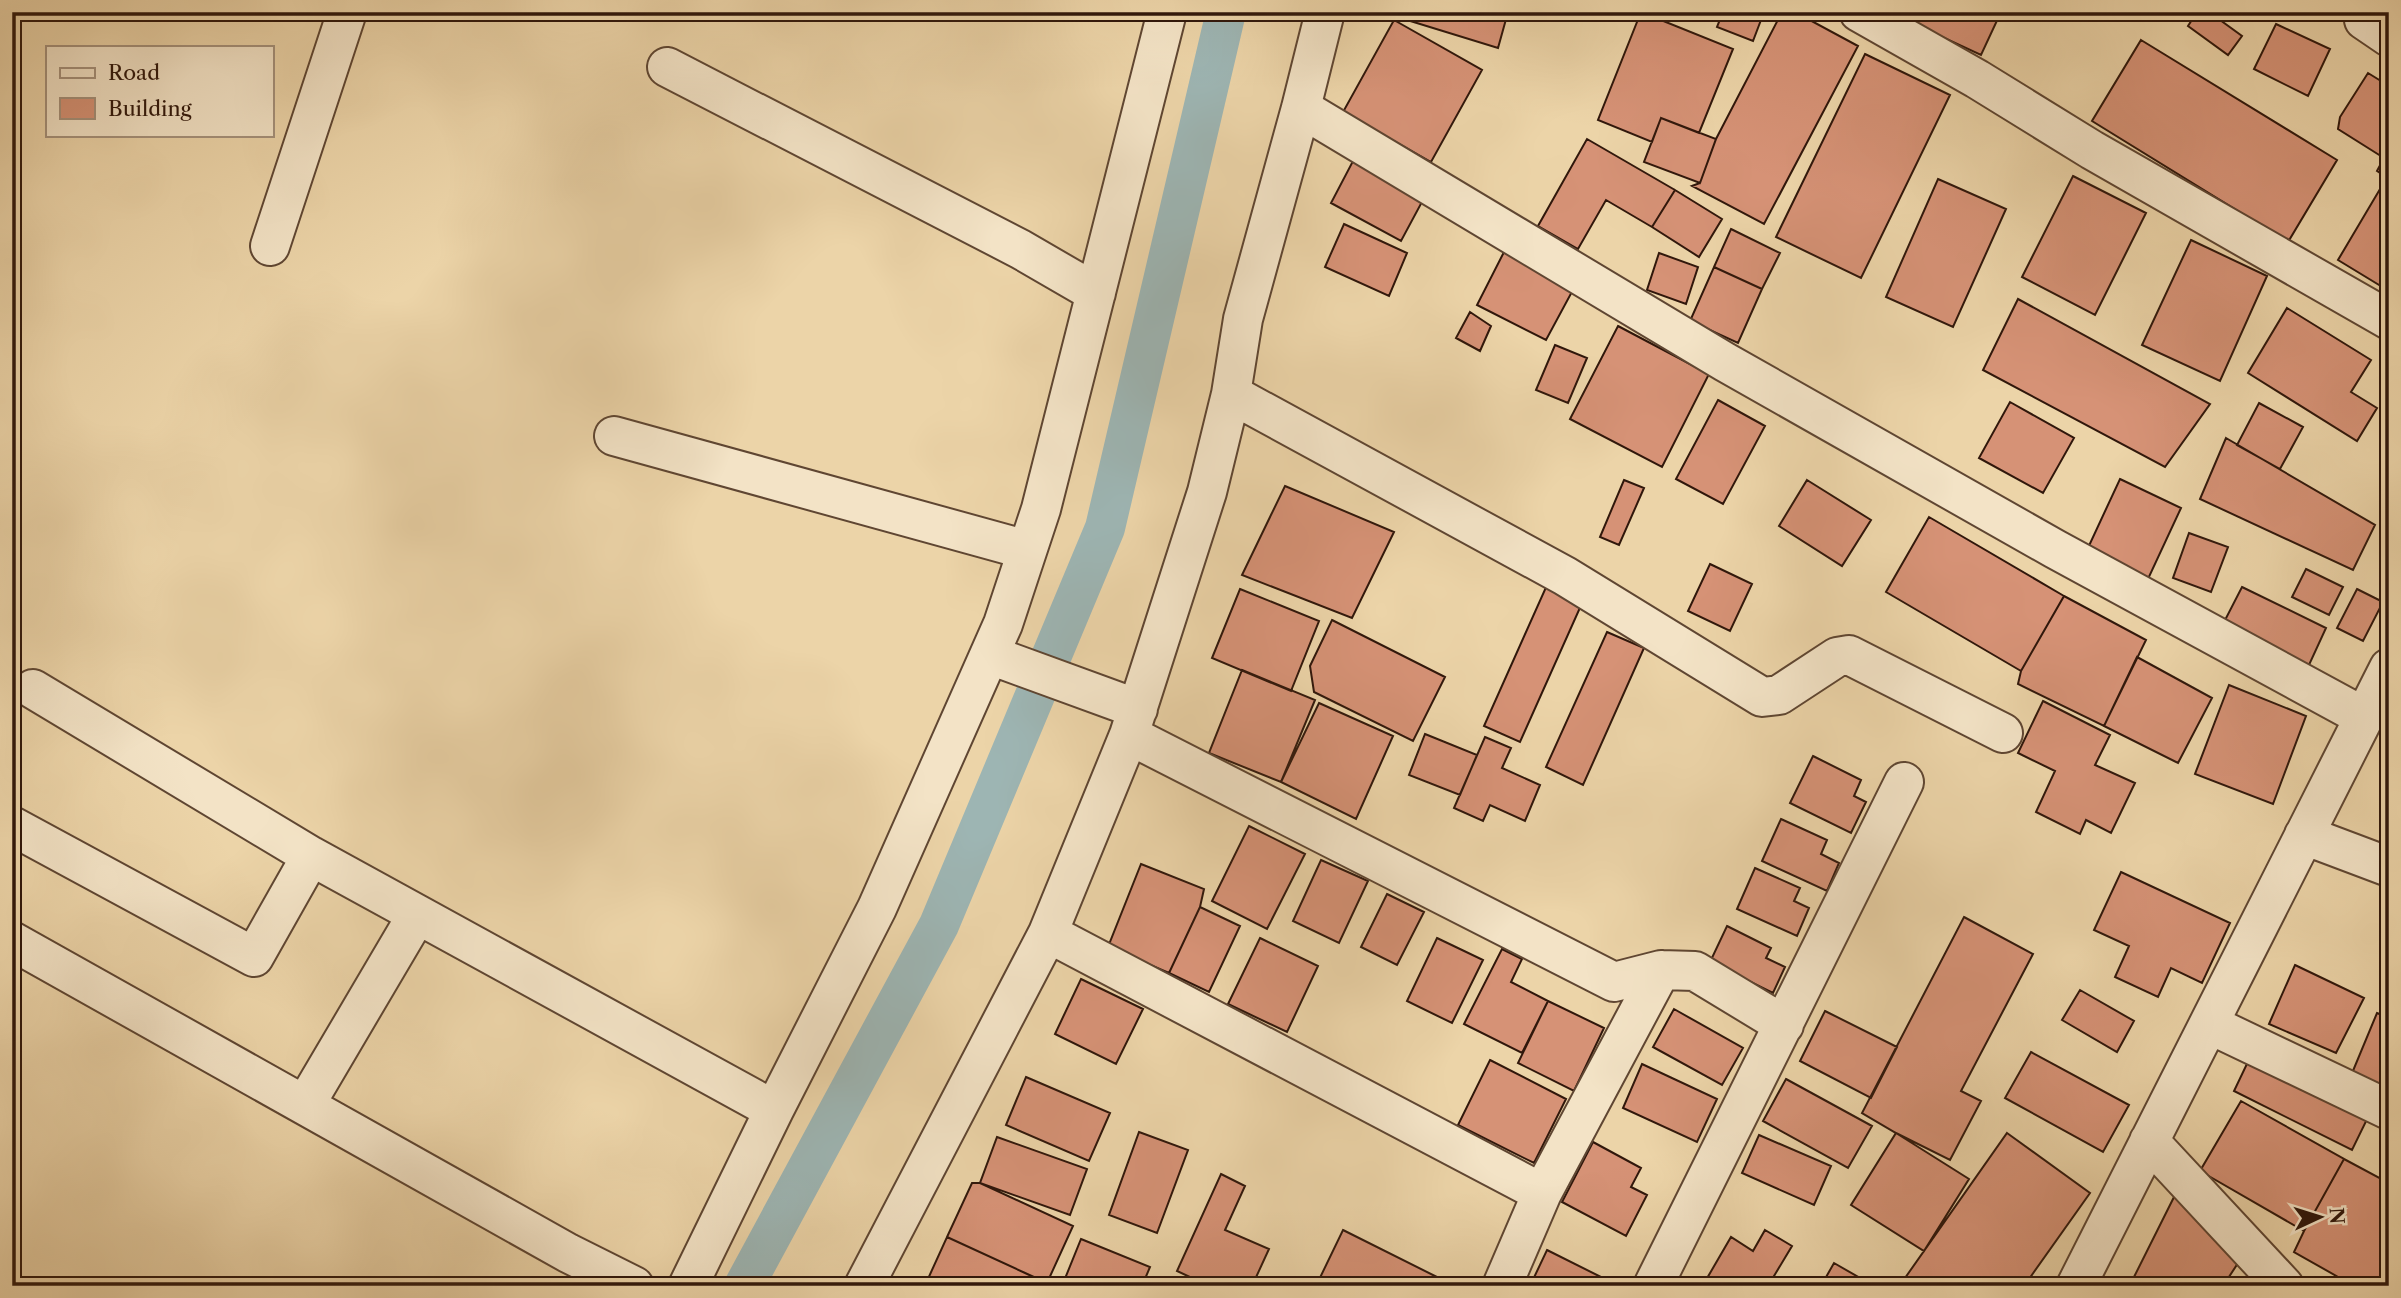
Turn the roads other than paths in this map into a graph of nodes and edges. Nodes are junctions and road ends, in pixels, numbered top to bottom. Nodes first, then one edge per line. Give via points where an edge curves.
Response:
1 (347, 12) edge
2 (1167, 12) edge
3 (1325, 12) edge
4 (1859, 12) edge
5 (667, 67) dead end
6 (1301, 108) junction
7 (270, 246) dead end
8 (1096, 293) junction
9 (2389, 320) edge
10 (1231, 394) junction
11 (614, 436) dead end
12 (1027, 550) junction
13 (990, 655) junction
14 (2389, 668) edge
15 (33, 689) dead end
16 (2364, 717) junction
17 (1133, 722) junction
18 (2003, 733) dead end
19 (1904, 782) dead end
20 (12, 826) edge
21 (2304, 835) junction
22 (312, 856) junction
23 (2389, 867) edge
24 (416, 915) junction
25 (1048, 933) junction
26 (12, 941) edge
27 (1661, 970) junction
28 (2209, 1024) junction
29 (1784, 1025) junction
30 (305, 1105) junction
31 (774, 1110) junction
32 (2389, 1110) edge
33 (2149, 1141) junction
34 (1542, 1193) junction
35 (634, 1286) edge
36 (688, 1286) edge
37 (864, 1286) edge
38 (1502, 1286) edge
39 (1653, 1286) edge
40 (2076, 1286) edge
41 (2284, 1286) edge

1 - 7 street
2 - 8 street
3 - 6 street
4 - 9 street
5 - 8 street via 1020,249
6 - 10 street via 1243,319
6 - 16 street via 1737,368
8 - 12 street
10 - 17 street via 1207,492
10 - 18 street via 1565,576 1762,696 1779,695 1838,657 1849,655
11 - 12 street
12 - 13 street
13 - 17 street
13 - 31 street via 877,908
14 - 16 street
15 - 22 street
16 - 21 street
17 - 25 street
17 - 27 street via 1615,982
19 - 29 street
20 - 22 street via 254,957
21 - 23 street
21 - 28 street
22 - 24 street
24 - 30 street
24 - 31 street
25 - 34 street
25 - 37 street
26 - 30 street
27 - 29 street via 1695,971
27 - 34 street
28 - 32 street
28 - 33 street
29 - 39 street
30 - 35 street
31 - 36 street
33 - 40 street
33 - 41 street
34 - 38 street

